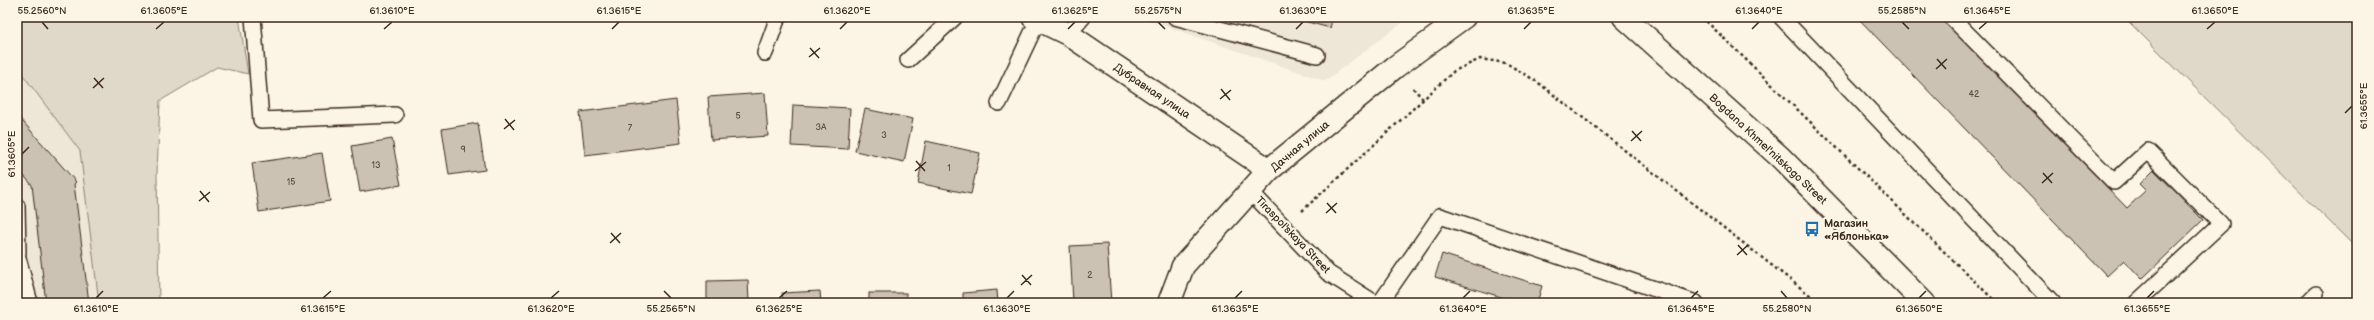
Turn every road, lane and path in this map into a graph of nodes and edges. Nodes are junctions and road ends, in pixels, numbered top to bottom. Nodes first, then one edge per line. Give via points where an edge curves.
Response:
1 (253, 17) edge
2 (778, 17) edge
3 (955, 17) edge
4 (1083, 17) edge
5 (1175, 17) edge
6 (1464, 17) edge
7 (1624, 17) edge
8 (1702, 17) edge
9 (1781, 17) edge
10 (1951, 17) edge
11 (1035, 18) edge
12 (1068, 34) junction
13 (766, 53) dead end
14 (1317, 55) dead end
15 (908, 60) dead end
16 (1409, 84) dead end
17 (1423, 99) junction
18 (999, 103) dead end
19 (395, 115) dead end
20 (1269, 170) junction
21 (1251, 192) junction
22 (17, 206) edge
23 (1284, 227) junction
24 (17, 254) edge
25 (30, 303) edge
26 (1169, 303) edge
27 (1375, 303) edge
28 (1380, 303) edge
29 (1696, 303) edge
30 (1820, 303) edge
31 (1924, 303) edge
32 (1997, 303) edge
33 (2053, 303) edge
34 (2136, 303) edge

1 - 19 lane via 261,120
2 - 13 lane
3 - 15 lane
4 - 12 lane
5 - 14 lane
6 - 20 main road, Дачная улица via 1395,67
7 - 31 main road, Bogdana Khmel'nitskogo Street via 1780,157
8 - 32 path
9 - 33 lane
10 - 34 lane via 2114,182 2148,151 2221,224
11 - 12 main road, Дубравная улица
11 - 18 lane
12 - 20 main road, Дубравная улица
16 - 17 path
17 - 23 path
17 - 30 path via 1454,71 1480,59 1506,63 1536,81
20 - 21 main road, Дачная улица
21 - 23 lane, Tiraspol'skaya Street
21 - 26 main road, Дачная улица via 1183,266
22 - 24 lane
23 - 27 lane, Tiraspol'skaya Street via 1328,273
24 - 25 lane
28 - 29 lane via 1440,216

